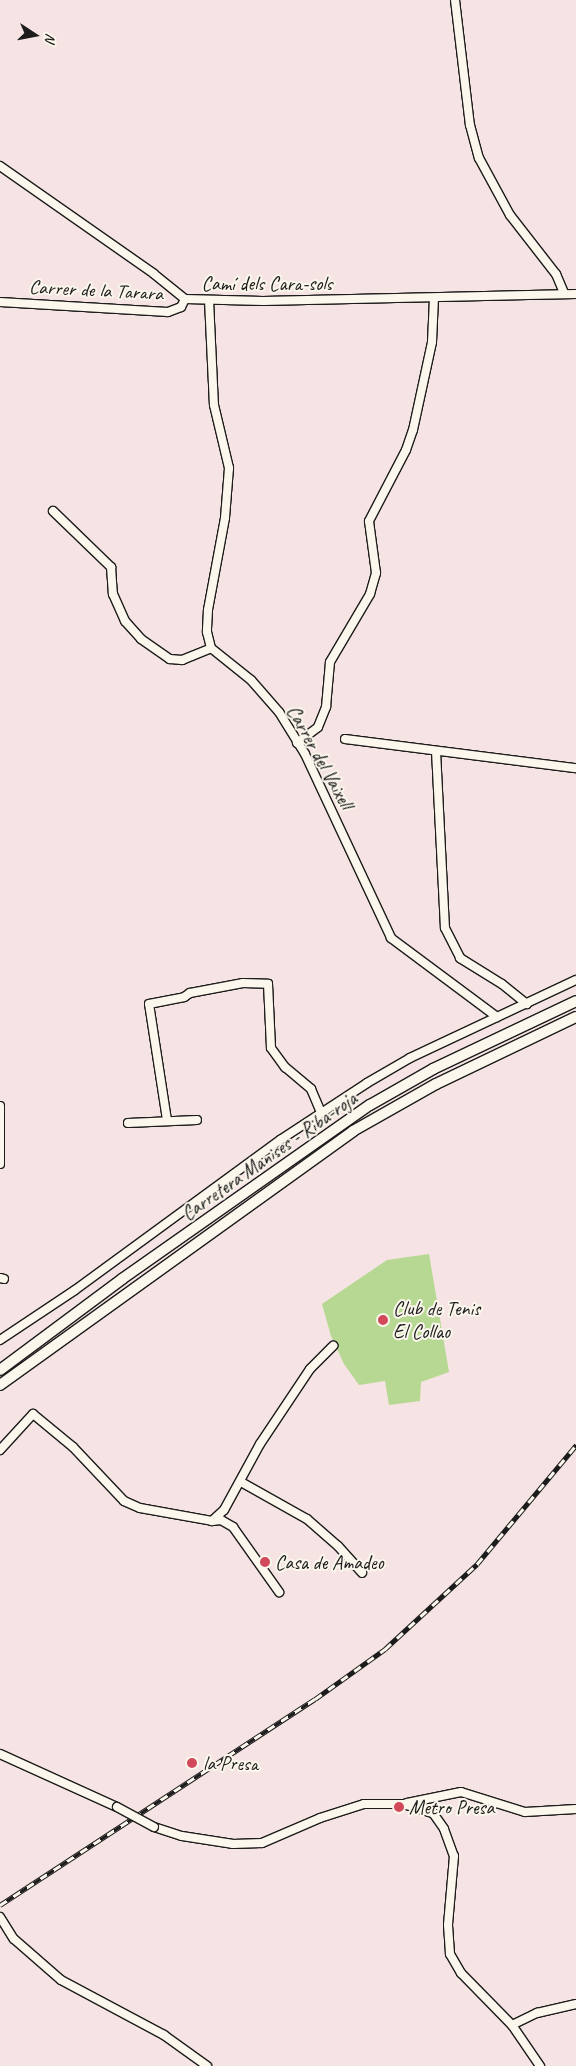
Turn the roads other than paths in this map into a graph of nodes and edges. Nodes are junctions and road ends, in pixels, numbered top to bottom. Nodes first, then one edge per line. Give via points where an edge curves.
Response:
1 (455, 0) edge
2 (0, 166) edge
3 (564, 293) junction
4 (576, 294) edge
5 (434, 298) junction
6 (185, 299) junction
7 (209, 300) junction
8 (0, 302) edge
9 (53, 511) dead end
10 (211, 648) junction
11 (345, 739) dead end
12 (297, 743) junction
13 (436, 751) junction
14 (576, 768) edge
15 (576, 980) edge
16 (576, 1001) edge
17 (527, 1004) junction
18 (497, 1017) junction
19 (576, 1017) edge
20 (0, 1106) edge
21 (321, 1113) junction
22 (167, 1120) junction
23 (197, 1120) dead end
24 (128, 1123) dead end
25 (0, 1163) edge
26 (0, 1340) edge
27 (333, 1346) dead end
28 (0, 1370) edge
29 (0, 1385) edge
30 (0, 1450) edge
31 (241, 1482) junction
32 (212, 1521) junction
33 (362, 1573) dead end
34 (279, 1592) dead end
35 (0, 1754) edge
36 (402, 1804) junction
37 (576, 1809) edge
38 (1, 1919) edge
39 (576, 2004) edge
40 (512, 2025) junction
41 (207, 2066) edge
42 (540, 2066) edge

1 - 3 street via 470,125 479,158 510,215 556,274
2 - 6 street, Camí dels Cara-sols
3 - 4 street, Camí dels Cara-sols
3 - 5 street, Camí dels Cara-sols
5 - 7 street, Camí dels Cara-sols
5 - 12 street via 432,342 413,430 369,521 376,573 370,594 330,662 326,707 318,728
6 - 7 street, Camí dels Cara-sols
6 - 8 street, Carrer de la Tarara via 181,307 168,312
7 - 10 street via 214,404 229,468 224,527 208,610 207,632
9 - 10 street via 111,568 117,603 125,621 141,639 170,659 182,660
10 - 12 street, Carrer del Vaixell via 251,680 279,712
11 - 13 street
12 - 18 street, Carrer del Vaixell via 391,938 434,974
13 - 14 street
13 - 17 street via 445,928 460,958
15 - 17 street
16 - 28 main road, Carretera Manises - Riba-roja via 433,1070 370,1105
17 - 18 street
18 - 21 street via 410,1058
19 - 29 main road, Carretera Manises - Riba-roja via 436,1084 353,1131
20 - 25 street
21 - 22 street via 311,1089 285,1067 271,1048 268,984 243,984 149,1004
21 - 26 street
22 - 23 street
22 - 24 street
27 - 31 street via 310,1368 291,1396 260,1444
30 - 32 street via 33,1414 73,1447 124,1501 140,1508
31 - 32 street via 224,1510
31 - 33 street via 307,1519
32 - 34 street via 221,1520 232,1527
35 - 36 street, bridge via 154,1827 201,1840 233,1844 262,1843 320,1818 364,1804
36 - 37 street via 461,1792 525,1812
36 - 40 street via 432,1813 444,1828 454,1856 448,1925 450,1954 461,1973
38 - 41 street via 14,1939 61,1980 164,2035
39 - 40 street via 537,2013
40 - 42 street

